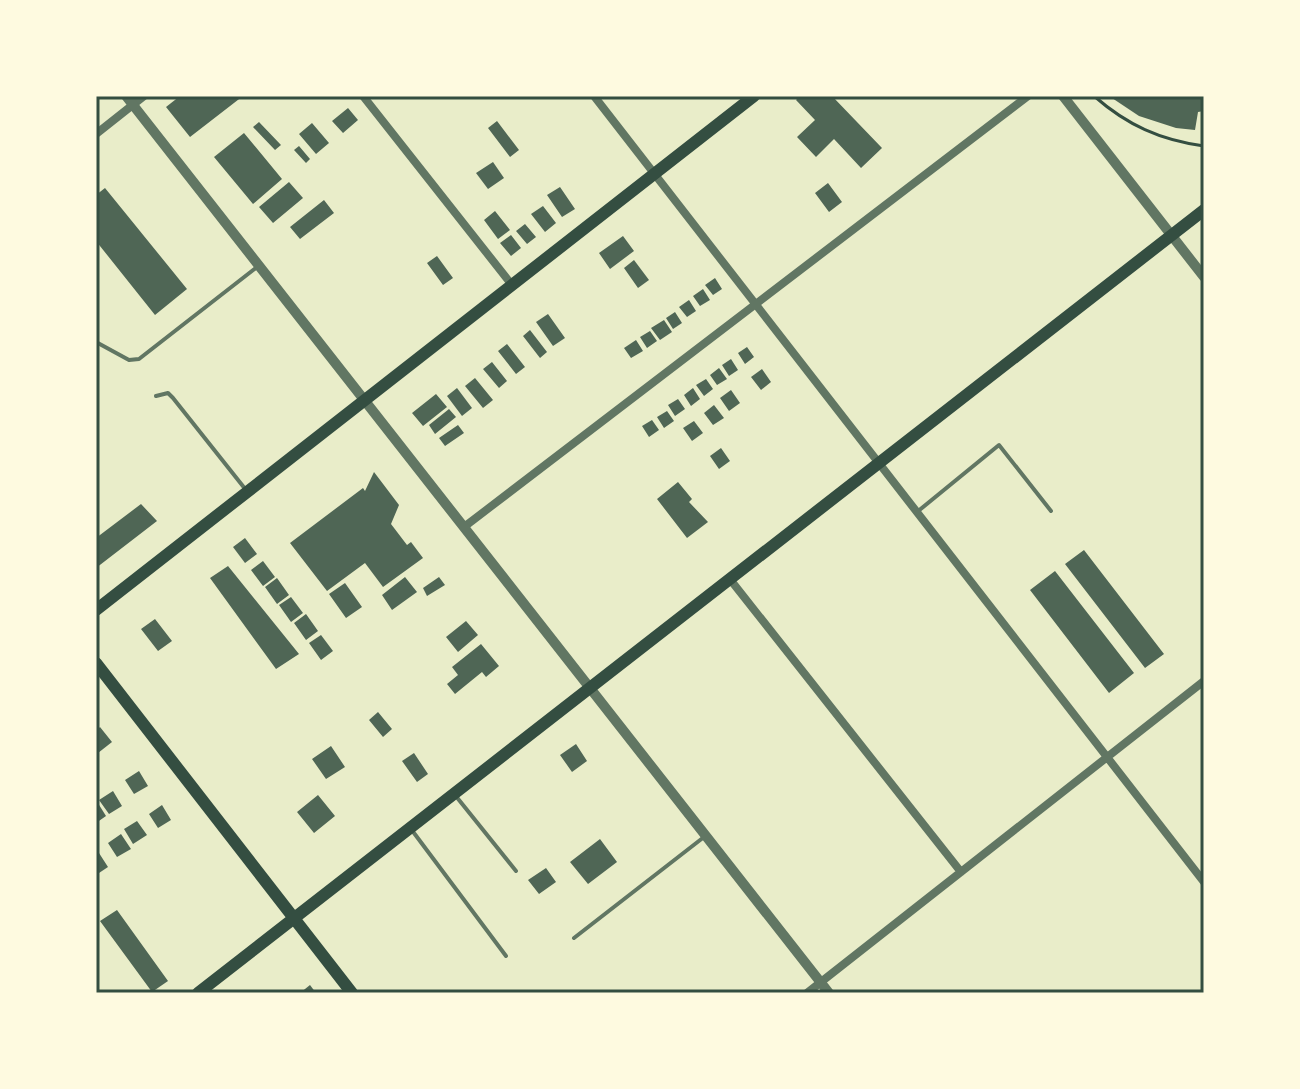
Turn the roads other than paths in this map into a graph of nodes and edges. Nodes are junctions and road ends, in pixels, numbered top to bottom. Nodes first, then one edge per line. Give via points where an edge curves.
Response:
1 (144, 96) edge
2 (363, 96) edge
3 (594, 96) edge
4 (754, 96) edge
5 (1028, 96) edge
6 (1063, 96) edge
7 (129, 100) edge
8 (96, 134) edge
9 (655, 174) junction
10 (1204, 210) edge
11 (1172, 236) junction
12 (259, 265) junction
13 (1204, 277) edge
14 (512, 285) junction
15 (755, 304) junction
16 (96, 342) edge
17 (156, 396) dead end
18 (364, 400) junction
19 (879, 463) junction
20 (248, 492) junction
21 (1051, 511) dead end
22 (917, 512) junction
23 (464, 527) junction
24 (729, 578) junction
25 (96, 610) edge
26 (96, 663) edge
27 (1204, 681) edge
28 (590, 687) junction
29 (1107, 757) junction
30 (453, 793) junction
31 (409, 827) junction
32 (706, 836) junction
33 (516, 871) dead end
34 (961, 872) junction
35 (1204, 882) edge
36 (293, 917) junction
37 (574, 938) dead end
38 (506, 956) dead end
39 (821, 982) junction
40 (198, 993) edge
41 (352, 993) edge
42 (807, 993) edge
43 (829, 993) edge

1 - 7 street
2 - 14 street
3 - 9 street
4 - 9 main road
5 - 15 street
6 - 11 street
7 - 8 street
7 - 12 street
9 - 14 main road
9 - 15 street
10 - 11 main road
11 - 13 street
11 - 19 main road
12 - 16 lane via 139,359 129,360
12 - 18 street
14 - 18 main road
15 - 19 street
15 - 23 street
17 - 20 lane via 168,393 173,398
18 - 20 main road
18 - 23 street
19 - 22 street
19 - 24 main road
20 - 25 main road
21 - 22 lane via 999,445
22 - 29 street
23 - 28 street
24 - 28 main road
24 - 34 street
26 - 36 main road
27 - 29 street
28 - 30 main road
28 - 32 street
29 - 34 street
29 - 35 street
30 - 31 main road
30 - 33 lane
31 - 36 main road
31 - 38 lane
32 - 37 lane
32 - 39 street
34 - 39 street
36 - 40 main road
36 - 41 main road
39 - 42 street
39 - 43 street

